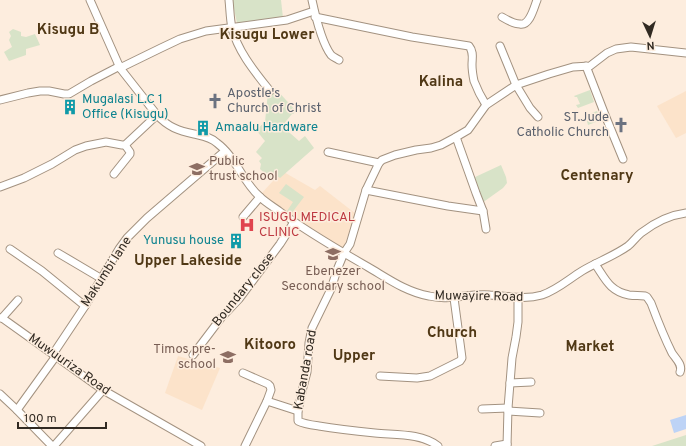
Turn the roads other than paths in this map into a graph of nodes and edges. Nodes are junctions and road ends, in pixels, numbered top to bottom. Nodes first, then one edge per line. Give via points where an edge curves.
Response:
1 (90, 0) edge
2 (229, 0) edge
3 (312, 0) edge
4 (537, 0) edge
5 (315, 14) junction
6 (502, 17) dead end
7 (232, 28) junction
8 (500, 46) dead end
9 (686, 53) edge
10 (339, 60) dead end
11 (586, 66) junction
12 (120, 67) junction
13 (516, 85) junction
14 (270, 91) dead end
15 (0, 100) edge
16 (486, 105) junction
17 (157, 115) junction
18 (538, 117) dead end
19 (456, 138) junction
20 (125, 145) junction
21 (225, 151) junction
22 (328, 152) dead end
23 (623, 159) dead end
24 (379, 163) junction
25 (114, 174) dead end
26 (0, 187) edge
27 (366, 190) junction
28 (260, 197) junction
29 (483, 211) junction
30 (686, 212) edge
31 (243, 217) dead end
32 (294, 222) junction
33 (486, 229) dead end
34 (10, 249) dead end
35 (58, 253) dead end
36 (344, 253) junction
37 (595, 264) junction
38 (102, 279) junction
39 (454, 298) junction
40 (518, 298) junction
41 (18, 300) dead end
42 (85, 306) junction
43 (1, 318) edge
44 (55, 355) junction
45 (193, 355) dead end
46 (680, 372) dead end
47 (243, 373) dead end
48 (380, 376) dead end
49 (531, 382) dead end
50 (510, 383) junction
51 (103, 390) junction
52 (0, 394) edge
53 (267, 401) junction
54 (17, 410) junction
55 (482, 410) dead end
56 (508, 410) junction
57 (298, 411) junction
58 (540, 413) dead end
59 (507, 445) edge
60 (53, 446) edge
61 (201, 446) edge
62 (245, 446) edge
63 (438, 446) edge
64 (495, 446) edge

1 - 12 street, Muwayire Road
2 - 7 street
3 - 5 street
4 - 6 street via 525,24
5 - 7 street
5 - 10 street via 325,44 331,55
5 - 16 street via 412,37 469,46 473,53 474,81
7 - 12 street via 206,31 180,39
7 - 14 street via 249,65
8 - 13 street
9 - 11 street via 623,48 613,50 590,66
11 - 13 street via 567,68
11 - 23 street
12 - 15 street via 69,94 49,91
12 - 17 street, Muwayire Road
13 - 16 street
13 - 18 street
16 - 19 street via 468,130
17 - 20 street
17 - 21 street, Muwayire Road via 171,127 213,140
19 - 24 street via 436,146 395,155
19 - 29 street
20 - 25 street via 130,154
20 - 26 street via 106,142 86,146 24,178
21 - 28 street, Muwayire Road
21 - 38 street, Makumbi lane via 127,238
22 - 24 street
24 - 27 street, Kabanda road
27 - 29 street
27 - 36 street, Kabanda road via 350,244
28 - 31 street
28 - 32 street, Muwayire Road
29 - 33 street
30 - 37 street, Muwayire Road via 652,226 621,250
32 - 36 street, Muwayire Road
32 - 45 street, Boundary close via 240,299 221,318
34 - 42 street
35 - 38 street
36 - 39 street, Muwayire Road via 411,291 429,296
36 - 57 street, Kabanda road via 331,289 312,328 307,372
37 - 40 street, Muwayire Road via 543,295
37 - 46 street via 606,282 614,289 625,294 648,297 672,352 680,364
38 - 42 street, Makumbi lane
39 - 40 street, Muwayire Road via 489,294
39 - 48 street via 462,358 460,362 430,376
40 - 50 street via 518,322
41 - 43 street
42 - 44 street, Makumbi lane
43 - 44 street, Muwuuriza Road
44 - 51 street, Muwuuriza Road
44 - 54 street, Makumbi lane
47 - 53 street via 270,386
49 - 50 street
50 - 56 street
51 - 60 street
51 - 61 street, Muwuuriza Road
52 - 54 street
53 - 57 street
53 - 62 street
54 - 60 street
55 - 56 street
56 - 58 street
56 - 59 street
57 - 63 street, Kabanda road via 298,421 302,423 407,435 427,439
59 - 64 street

